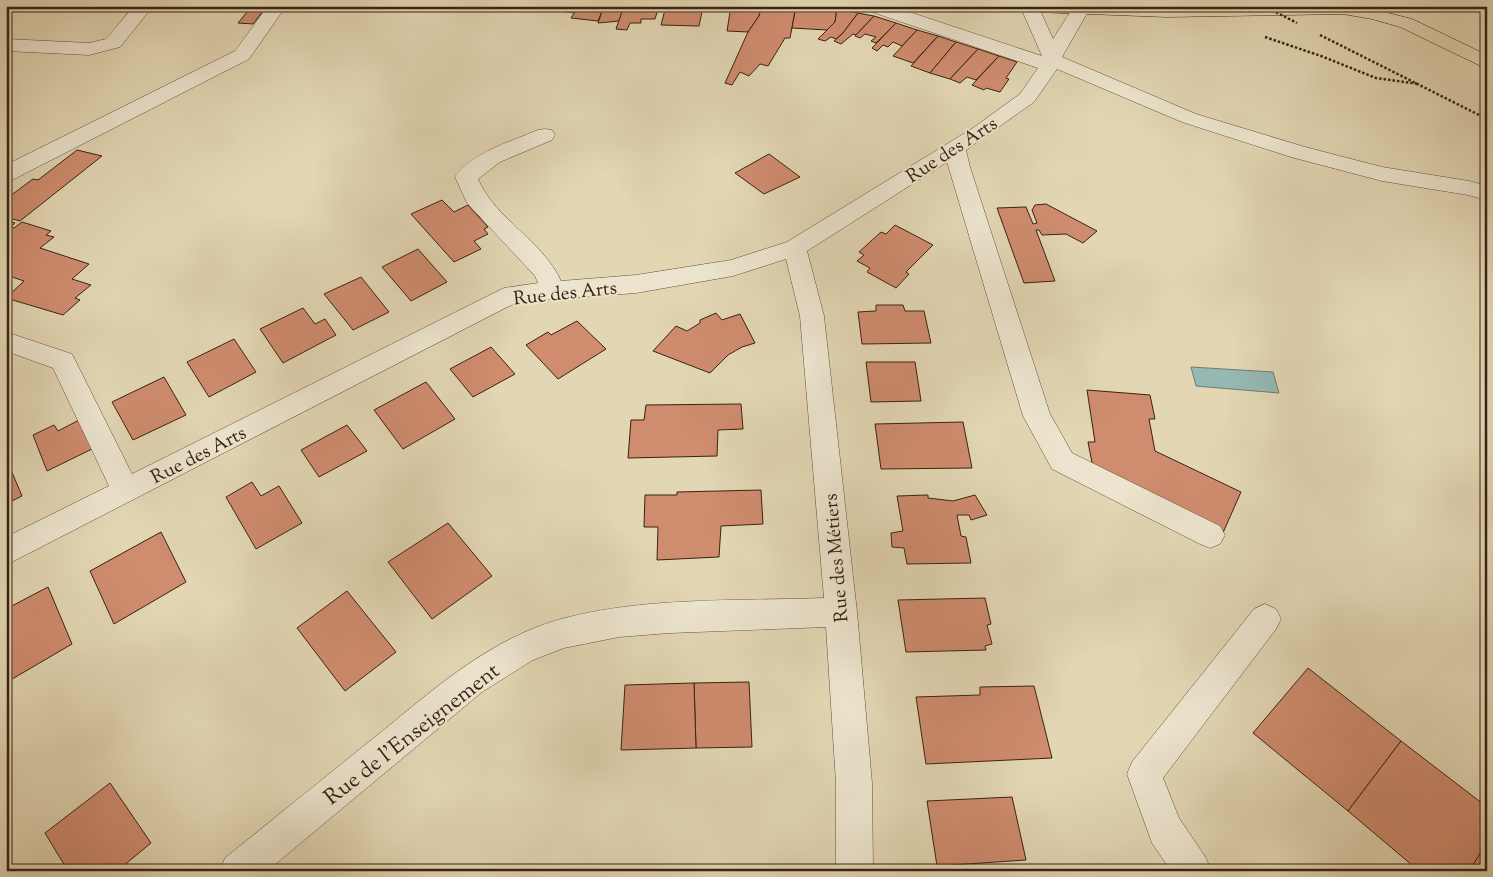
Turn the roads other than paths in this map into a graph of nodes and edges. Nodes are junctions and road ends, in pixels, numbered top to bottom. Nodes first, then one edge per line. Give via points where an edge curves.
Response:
1 (144, 6) edge
2 (277, 6) edge
3 (872, 6) edge
4 (1010, 6) edge
5 (1030, 8) junction
6 (1323, 8) edge
7 (1080, 10) junction
8 (6, 45) edge
9 (1051, 60) junction
10 (1487, 63) edge
11 (545, 135) dead end
12 (955, 148) junction
13 (6, 174) edge
14 (1487, 193) edge
15 (795, 248) junction
16 (553, 291) junction
17 (6, 342) edge
18 (126, 491) junction
19 (1210, 535) dead end
20 (6, 552) edge
21 (841, 612) junction
22 (1266, 619) dead end
23 (238, 871) edge
24 (855, 871) edge
25 (1193, 871) edge

1 - 8 street via 113,43 89,49
2 - 13 street via 242,55
3 - 9 street
4 - 5 main road
5 - 7 main road
5 - 9 street
6 - 7 main road via 1167,12
6 - 10 main road via 1374,14 1406,23
7 - 9 street, Rue des Arts
9 - 12 street, Rue des Arts via 1028,98
9 - 14 street via 1189,118 1298,152 1382,174
11 - 16 street via 492,157 466,177 475,198 545,272
12 - 15 street, Rue des Arts
12 - 19 street via 1037,416 1062,461
15 - 16 street, Rue des Arts via 734,268 636,284
15 - 21 street, Rue des Métiers via 812,316
16 - 18 street, Rue des Arts via 513,294
17 - 18 street via 63,361
18 - 20 street, Rue des Arts
21 - 23 street, Rue de l'Enseignement via 620,622 564,633 522,649 470,681
21 - 24 street, Rue des Métiers via 854,783
22 - 25 street via 1144,774 1165,830

